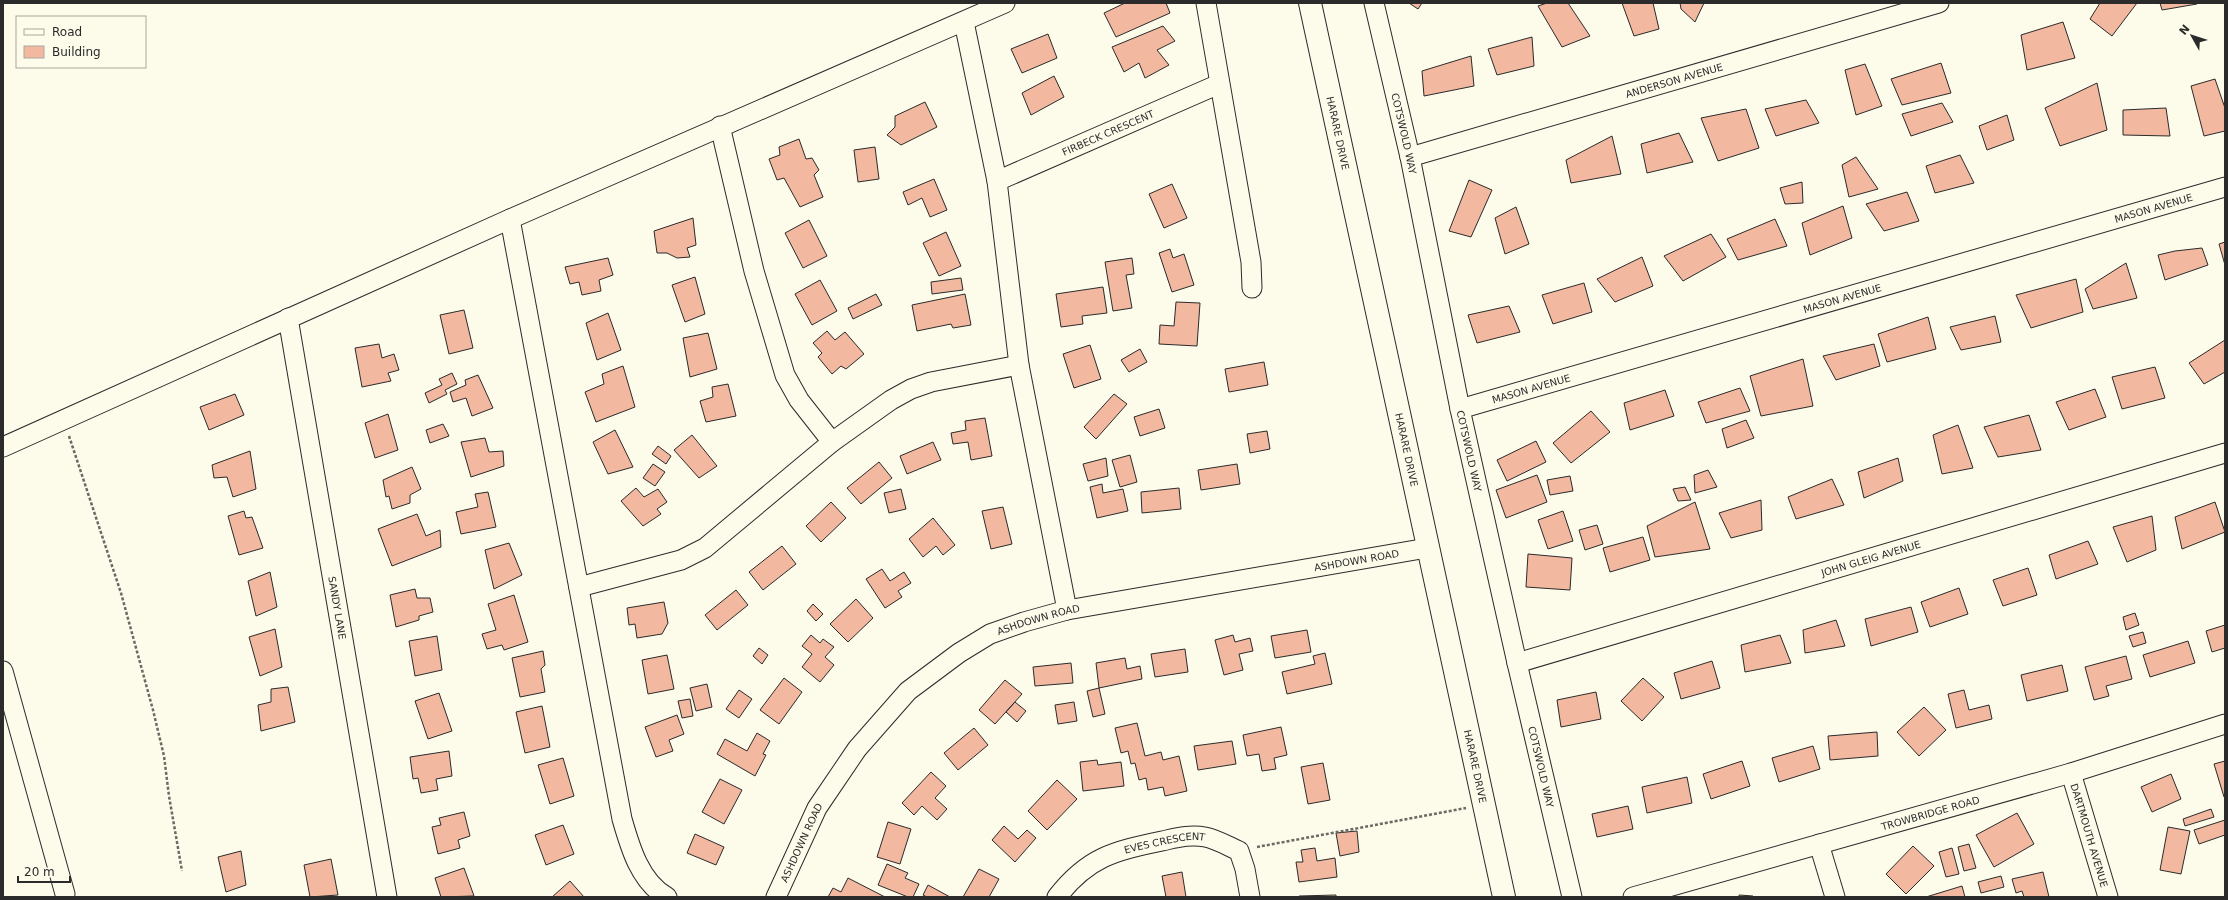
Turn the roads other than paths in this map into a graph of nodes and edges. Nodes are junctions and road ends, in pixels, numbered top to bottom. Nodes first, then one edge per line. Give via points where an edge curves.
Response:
1 (1005, 3) edge
2 (1206, 3) edge
3 (1310, 3) edge
4 (1374, 3) edge
5 (1939, 3) edge
6 (964, 22) junction
7 (1220, 84) junction
8 (720, 126) junction
9 (1410, 157) junction
10 (997, 182) junction
11 (2225, 187) edge
12 (510, 218) junction
13 (1252, 288) dead end
14 (288, 318) junction
15 (1019, 365) junction
16 (1460, 409) junction
17 (832, 442) junction
18 (3, 447) edge
19 (2225, 453) edge
20 (1427, 548) junction
21 (579, 588) junction
22 (1067, 610) junction
23 (1517, 663) junction
24 (3, 671) edge
25 (2225, 724) edge
26 (2071, 773) junction
27 (1819, 844) junction
28 (65, 894) dead end
29 (387, 897) edge
30 (667, 897) edge
31 (776, 897) edge
32 (1056, 897) edge
33 (1250, 897) edge
34 (1504, 897) edge
35 (1572, 897) edge
36 (1633, 897) edge
37 (1835, 897) edge
38 (2108, 897) edge

1 - 6 street
2 - 7 street
3 - 20 main road, HARARE DRIVE
4 - 9 street, COTSWOLD WAY
5 - 9 street, ANDERSON AVENUE
6 - 8 street
6 - 10 street
7 - 10 street, FIRBECK CRESCENT
7 - 13 street via 1251,262
8 - 12 street
8 - 17 street via 754,271 785,375 799,400
9 - 16 street, COTSWOLD WAY
10 - 15 street
11 - 16 street, MASON AVENUE
12 - 14 street
12 - 21 street
14 - 18 street
14 - 29 street, SANDY LANE
15 - 17 street via 931,382 911,389 891,400
15 - 22 street
16 - 23 street, COTSWOLD WAY
17 - 21 street via 705,548 681,560
19 - 23 street, JOHN GLEIG AVENUE
20 - 22 street, ASHDOWN ROAD
20 - 34 main road, HARARE DRIVE
21 - 30 street via 628,843 644,875
22 - 31 street, ASHDOWN ROAD via 990,634 959,653 908,691 857,749 817,808
23 - 35 street, COTSWOLD WAY
24 - 28 street
25 - 26 street, TROWBRIDGE ROAD
26 - 27 street, TROWBRIDGE ROAD
26 - 38 street, DARTMOUTH AVENUE
27 - 36 street, TROWBRIDGE ROAD
27 - 37 street
32 - 33 street, EVES CRESCENT via 1083,869 1119,850 1190,835 1205,837 1239,851

